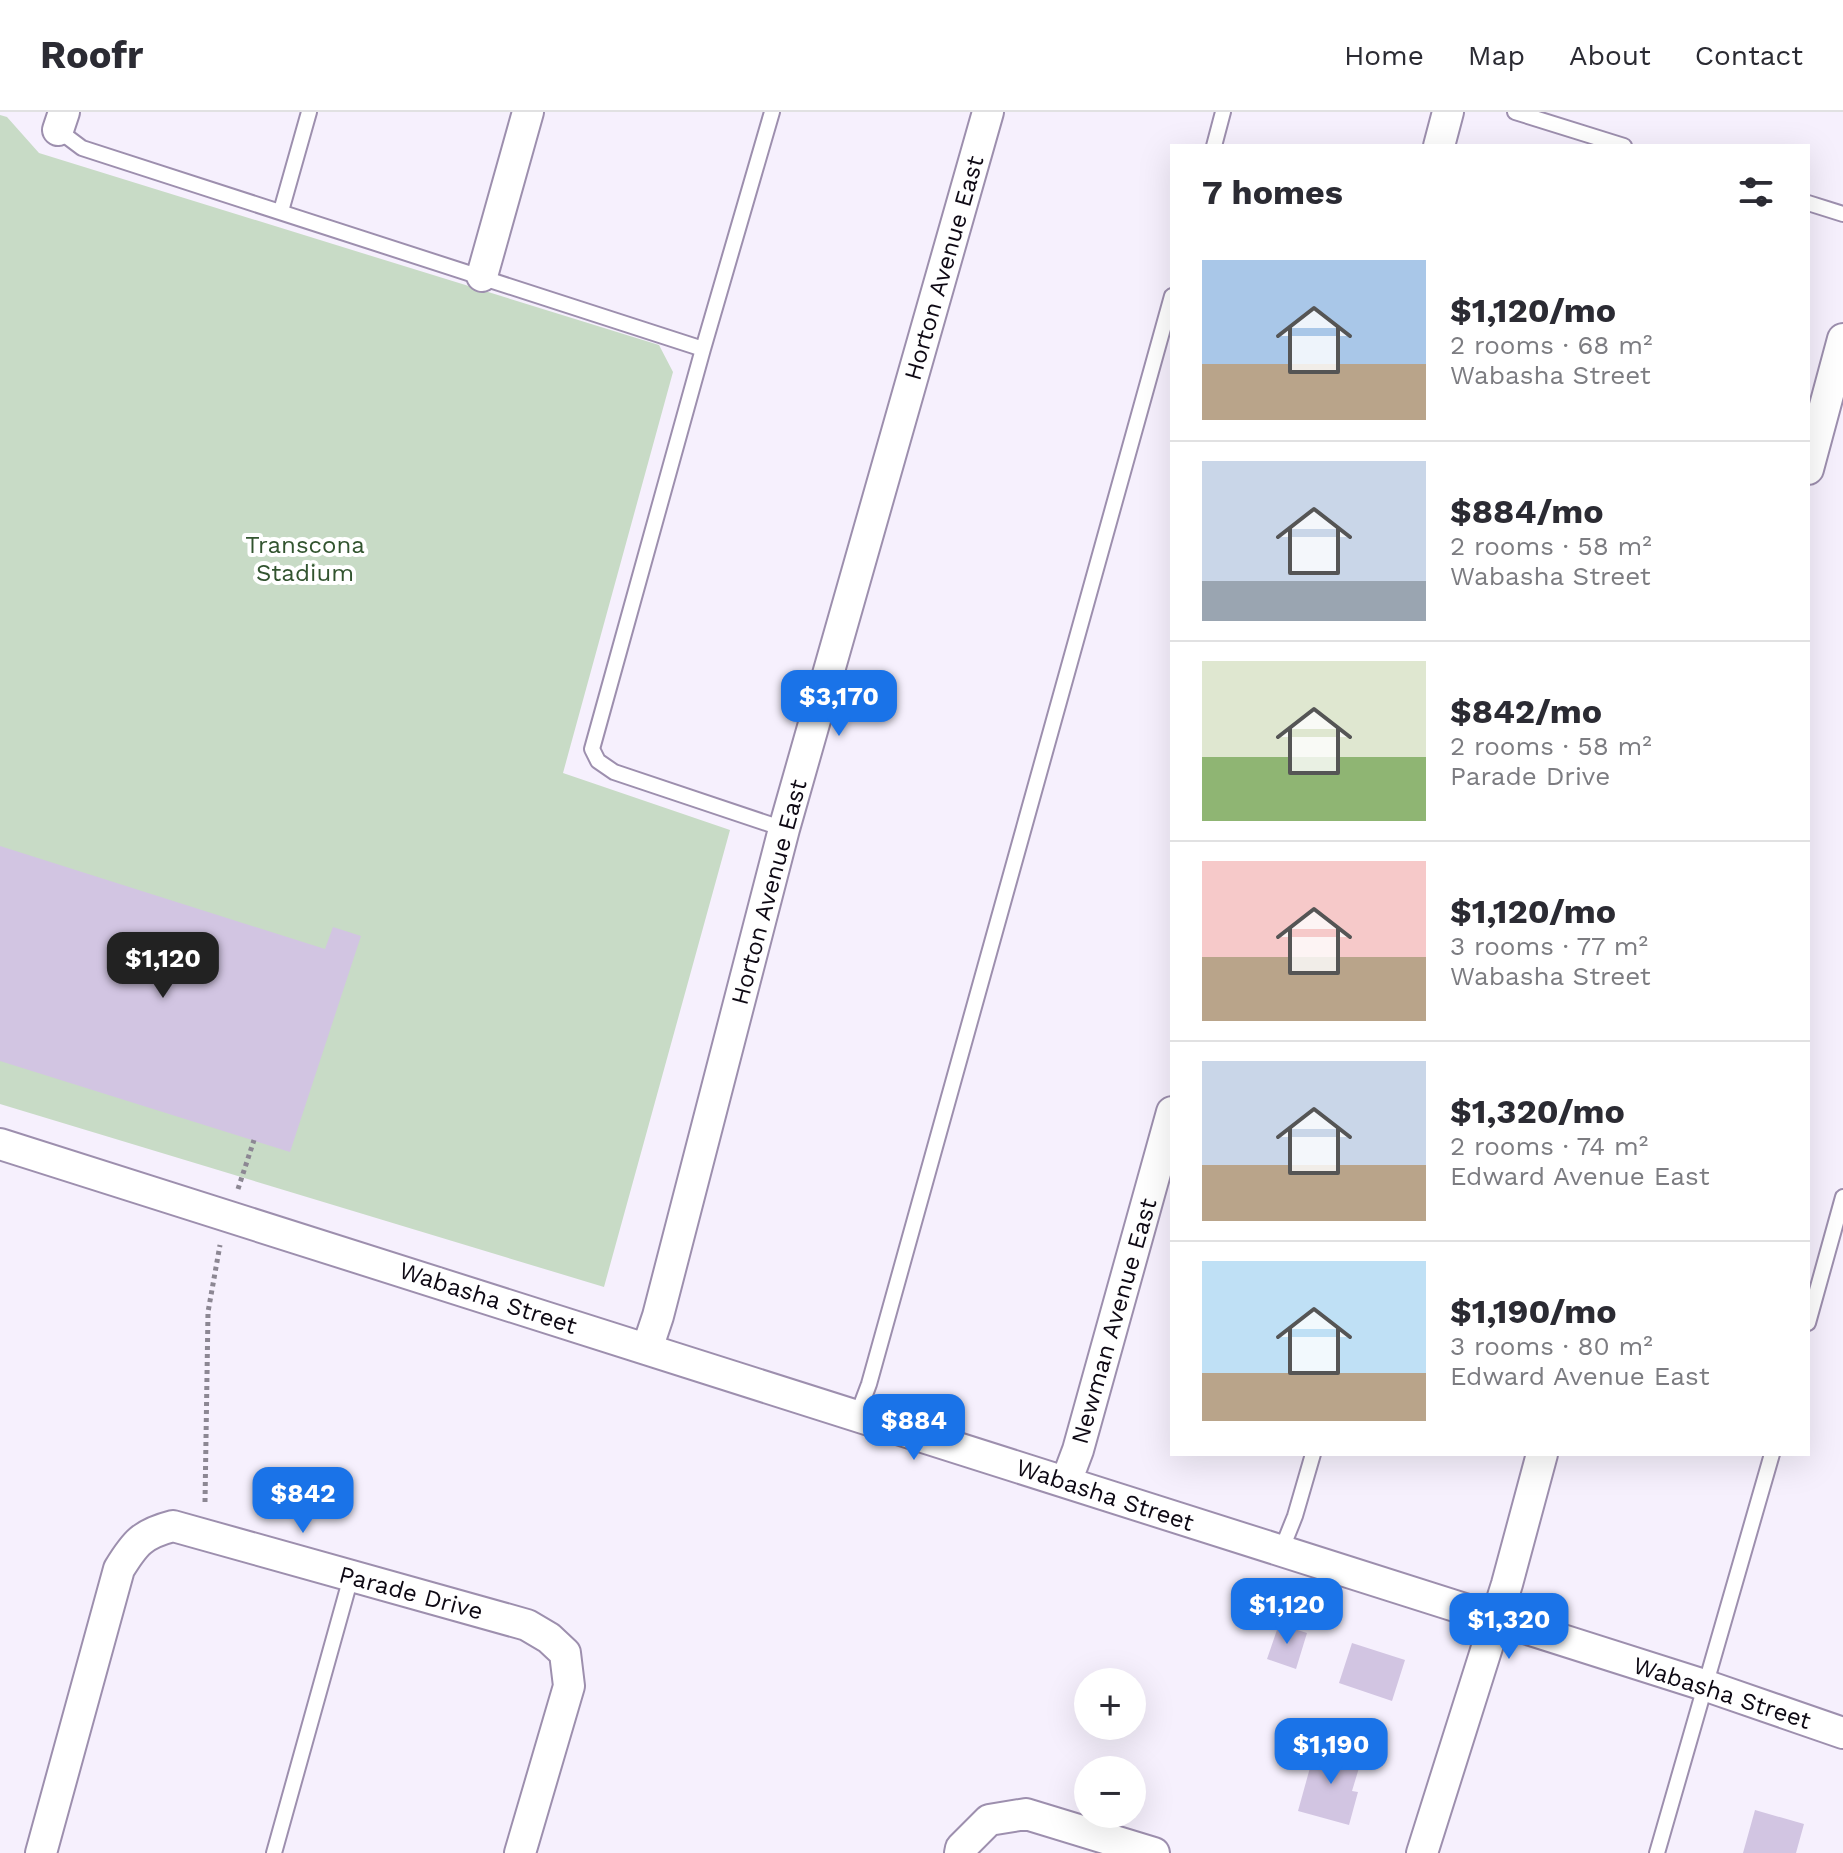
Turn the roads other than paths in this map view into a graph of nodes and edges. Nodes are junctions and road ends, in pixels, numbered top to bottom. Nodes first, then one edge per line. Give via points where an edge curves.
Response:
1 (309, 112) edge
2 (528, 112) edge
3 (772, 112) edge
4 (988, 112) edge
5 (1223, 112) edge
6 (1448, 112) edge
7 (1515, 112) edge
8 (61, 121) edge
9 (1215, 144) edge
10 (1440, 144) edge
11 (1618, 144) edge
12 (1810, 204) edge
13 (281, 211) junction
14 (1843, 214) edge
15 (482, 276) junction
16 (1170, 303) edge
17 (1843, 339) edge
18 (703, 349) junction
19 (1810, 462) edge
20 (784, 829) junction
21 (1170, 1119) edge
22 (0, 1144) edge
23 (1843, 1197) edge
24 (1810, 1316) edge
25 (647, 1349) junction
26 (857, 1416) junction
27 (1312, 1456) edge
28 (1541, 1456) edge
29 (1771, 1456) edge
30 (1066, 1482) junction
31 (1281, 1551) junction
32 (351, 1577) junction
33 (1494, 1620) junction
34 (1704, 1685) junction
35 (1843, 1733) edge
36 (41, 1853) edge
37 (274, 1853) edge
38 (520, 1853) edge
39 (960, 1853) edge
40 (1154, 1853) edge
41 (1422, 1853) edge
42 (1657, 1853) edge

1 - 13 lane
2 - 15 street
3 - 18 lane
4 - 20 street, Horton Avenue East
5 - 9 lane
6 - 10 street
7 - 11 lane
8 - 13 lane via 82,148
12 - 14 lane
13 - 15 lane
15 - 18 lane
16 - 26 lane
17 - 19 street
18 - 20 lane via 592,749 614,772
20 - 25 street, Horton Avenue East
21 - 30 street, Newman Avenue East
22 - 25 street, Wabasha Street
23 - 24 lane
25 - 26 street, Wabasha Street
26 - 30 street, Wabasha Street
27 - 31 lane
28 - 33 street
29 - 34 lane
30 - 31 street, Wabasha Street
31 - 33 street, Wabasha Street
32 - 36 street, Parade Drive via 173,1526 150,1532 132,1547 119,1569
32 - 37 lane
32 - 38 street, Parade Drive via 527,1625 565,1653 569,1686
33 - 34 street, Wabasha Street
33 - 41 street
34 - 35 street, Wabasha Street
34 - 42 lane
39 - 40 street via 989,1820 1026,1814

